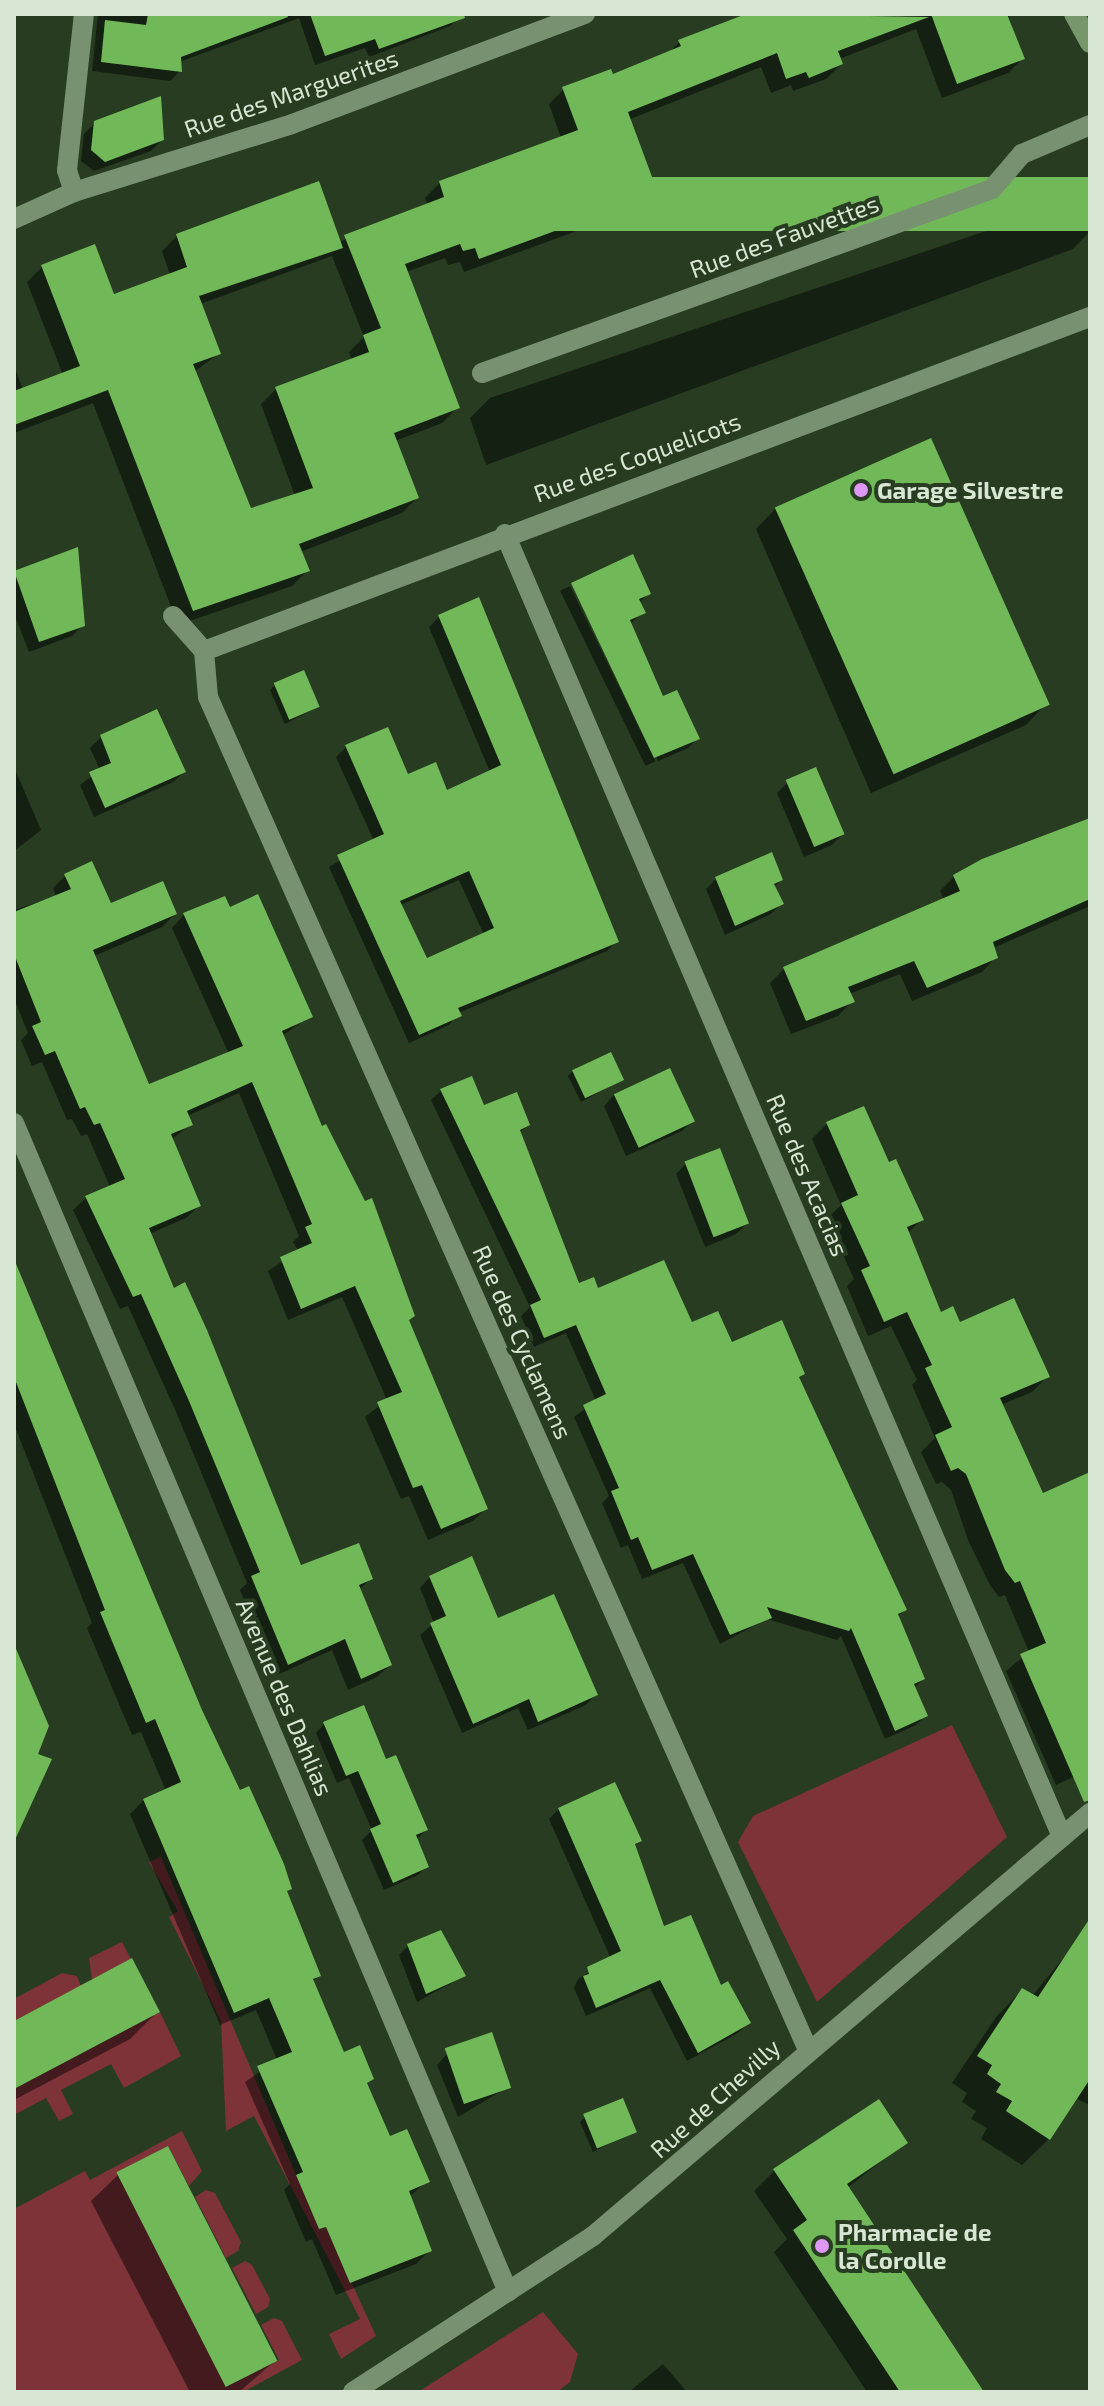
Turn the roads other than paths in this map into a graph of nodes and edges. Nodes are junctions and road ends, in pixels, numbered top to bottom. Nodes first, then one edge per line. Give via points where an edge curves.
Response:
1 (84, 14) edge
2 (585, 14) edge
3 (1090, 125) edge
4 (74, 192) junction
5 (14, 219) edge
6 (1090, 317) edge
7 (482, 373) dead end
8 (505, 534) junction
9 (173, 616) dead end
10 (204, 651) junction
11 (14, 1123) edge
12 (1090, 1813) edge
13 (1062, 1837) junction
14 (808, 2050) junction
15 (508, 2292) junction
16 (353, 2392) edge

1 - 4 street via 67,170
2 - 4 street, Rue des Marguerites via 292,124
3 - 7 street, Rue des Fauvettes via 1022,154 992,189
4 - 5 street, Rue des Marguerites
6 - 8 street, Rue des Coquelicots
8 - 10 street, Rue des Coquelicots
8 - 13 street, Rue des Acacias
9 - 10 street
10 - 14 street, Rue des Cyclamens via 208,697
11 - 15 street, Avenue des Dahlias
12 - 13 street, Rue de Chevilly
13 - 14 street, Rue de Chevilly
14 - 15 street, Rue de Chevilly via 606,2226
15 - 16 street, Rue de Chevilly

